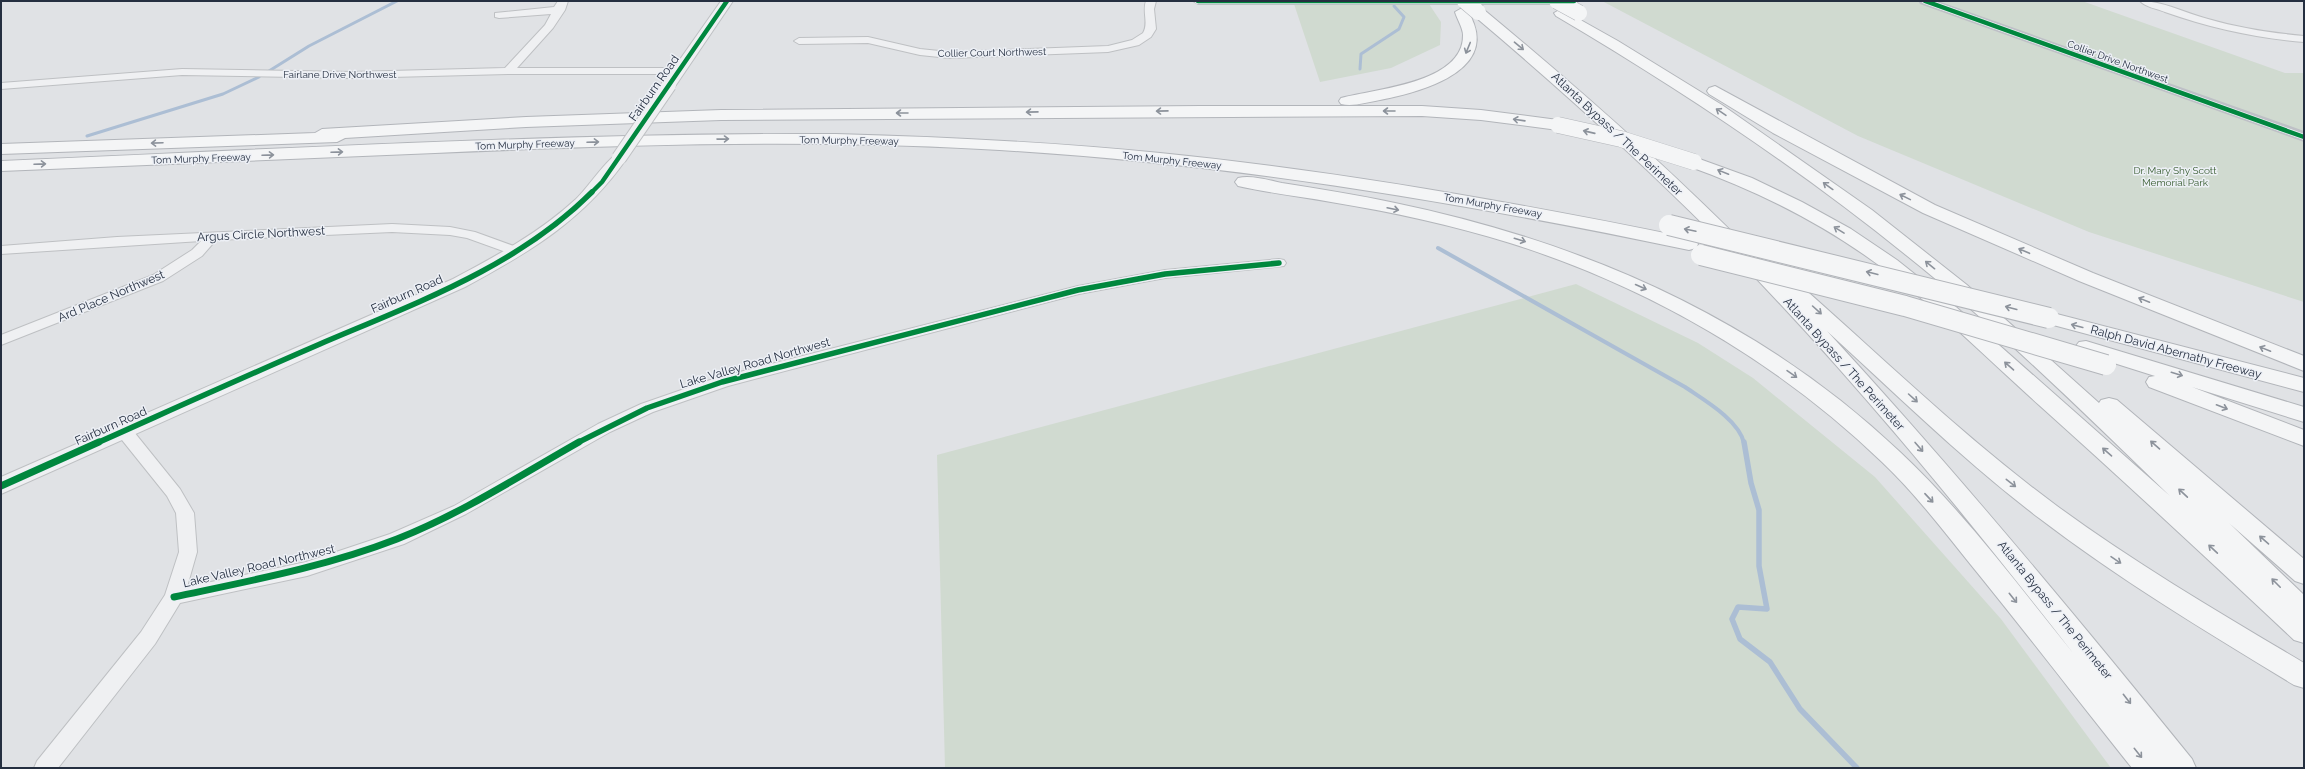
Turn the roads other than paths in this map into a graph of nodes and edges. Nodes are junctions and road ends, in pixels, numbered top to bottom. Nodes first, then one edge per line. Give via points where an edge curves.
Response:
1 (727, 1) edge
2 (1151, 1) edge
3 (1198, 1) edge
4 (1540, 1) edge
5 (1925, 1) edge
6 (2145, 1) edge
7 (561, 5) edge
8 (1460, 5) edge
9 (1568, 7) edge
10 (499, 14) dead end
11 (2304, 39) edge
12 (799, 41) dead end
13 (508, 71) junction
14 (679, 71) junction
15 (1, 86) edge
16 (1201, 111) junction
17 (2304, 137) edge
18 (744, 139) junction
19 (196, 141) junction
20 (1, 149) edge
21 (1036, 156) junction
22 (1, 166) edge
23 (213, 236) junction
24 (1, 250) edge
25 (1695, 250) junction
26 (517, 252) junction
27 (1279, 263) dead end
28 (1752, 263) junction
29 (1961, 290) junction
30 (2049, 318) joint
31 (1, 340) edge
32 (2304, 364) edge
33 (2304, 385) edge
34 (2304, 415) edge
35 (124, 432) junction
36 (2304, 438) edge
37 (1, 486) edge
38 (2304, 574) edge
39 (174, 597) junction
40 (2304, 611) edge
41 (2304, 632) edge
42 (2304, 677) edge
43 (45, 768) edge
44 (2150, 768) edge
45 (2180, 768) edge

1 - 14 street, Fairburn Road
2 - 12 street, Collier Court Northwest via 1148,6 1151,25 1148,33 1133,43 1108,49 949,55 920,52 868,40
3 - 9 main road
4 - 9 highway
5 - 17 main road, Collier Drive Northwest
6 - 11 street via 2217,26
7 - 10 street
7 - 13 street via 549,26
8 -> 16 highway via 1471,32 1469,49 1455,66 1425,83 1389,94 1335,102
8 -> 28 highway, Atlanta Bypass / The Perimeter, bridge via 1478,12 1600,116
29 -> 9 highway via 1856,206
32 -> 9 highway via 2079,274 1929,209 1779,129 1666,61
13 - 14 street, Fairlane Drive Northwest
13 - 15 street, Fairlane Drive Northwest via 352,75 182,72
14 - 26 street, Fairburn Road, bridge via 602,182 585,202 556,227
16 -> 19 highway via 638,118 494,123
41 -> 16 highway, bridge via 2136,478 1907,278 1856,241 1806,210 1759,187 1694,162 1620,139 1558,125 1481,115 1422,111
18 - 21 highway
22 -> 18 highway, Tom Murphy Freeway via 557,143
18 - 25 highway, Tom Murphy Freeway via 982,144 1173,159 1396,189 1530,212
19 -> 20 highway, Tom Murphy Freeway
30 -> 19 highway, Tom Murphy Freeway, bridge via 1832,262 1669,225 1496,191 1353,169 1176,147 985,132 843,126 677,126
21 - 25 highway via 1204,170 1361,191
21 -> 44 highway via 1273,187 1369,204 1482,229 1608,273 1718,326 1794,375 1852,421 1892,458 1955,528
23 - 24 street, Argus Circle Northwest
23 - 26 street, Argus Circle Northwest via 424,229 470,235
23 - 31 street, Ard Place Northwest via 197,253 158,278
25 -> 34 highway via 1864,286 2086,347
25 -> 36 highway, bridge via 1894,303 2106,365
26 - 35 street, Fairburn Road via 459,283
27 - 39 street, Lake Valley Road Northwest via 1165,274 1078,290 722,382 647,408 604,428 460,510 397,539 307,569
28 -> 42 highway via 1795,290 1969,448 2048,512 2160,590
28 -> 45 highway, Atlanta Bypass / The Perimeter via 1939,470
38 -> 29 highway via 2090,388
40 -> 29 highway via 2183,493
33 -> 30 highway, Ralph David Abernathy Freeway
35 - 37 street, Fairburn Road
35 - 39 street via 174,493 185,513 188,552
39 - 43 street via 148,638

